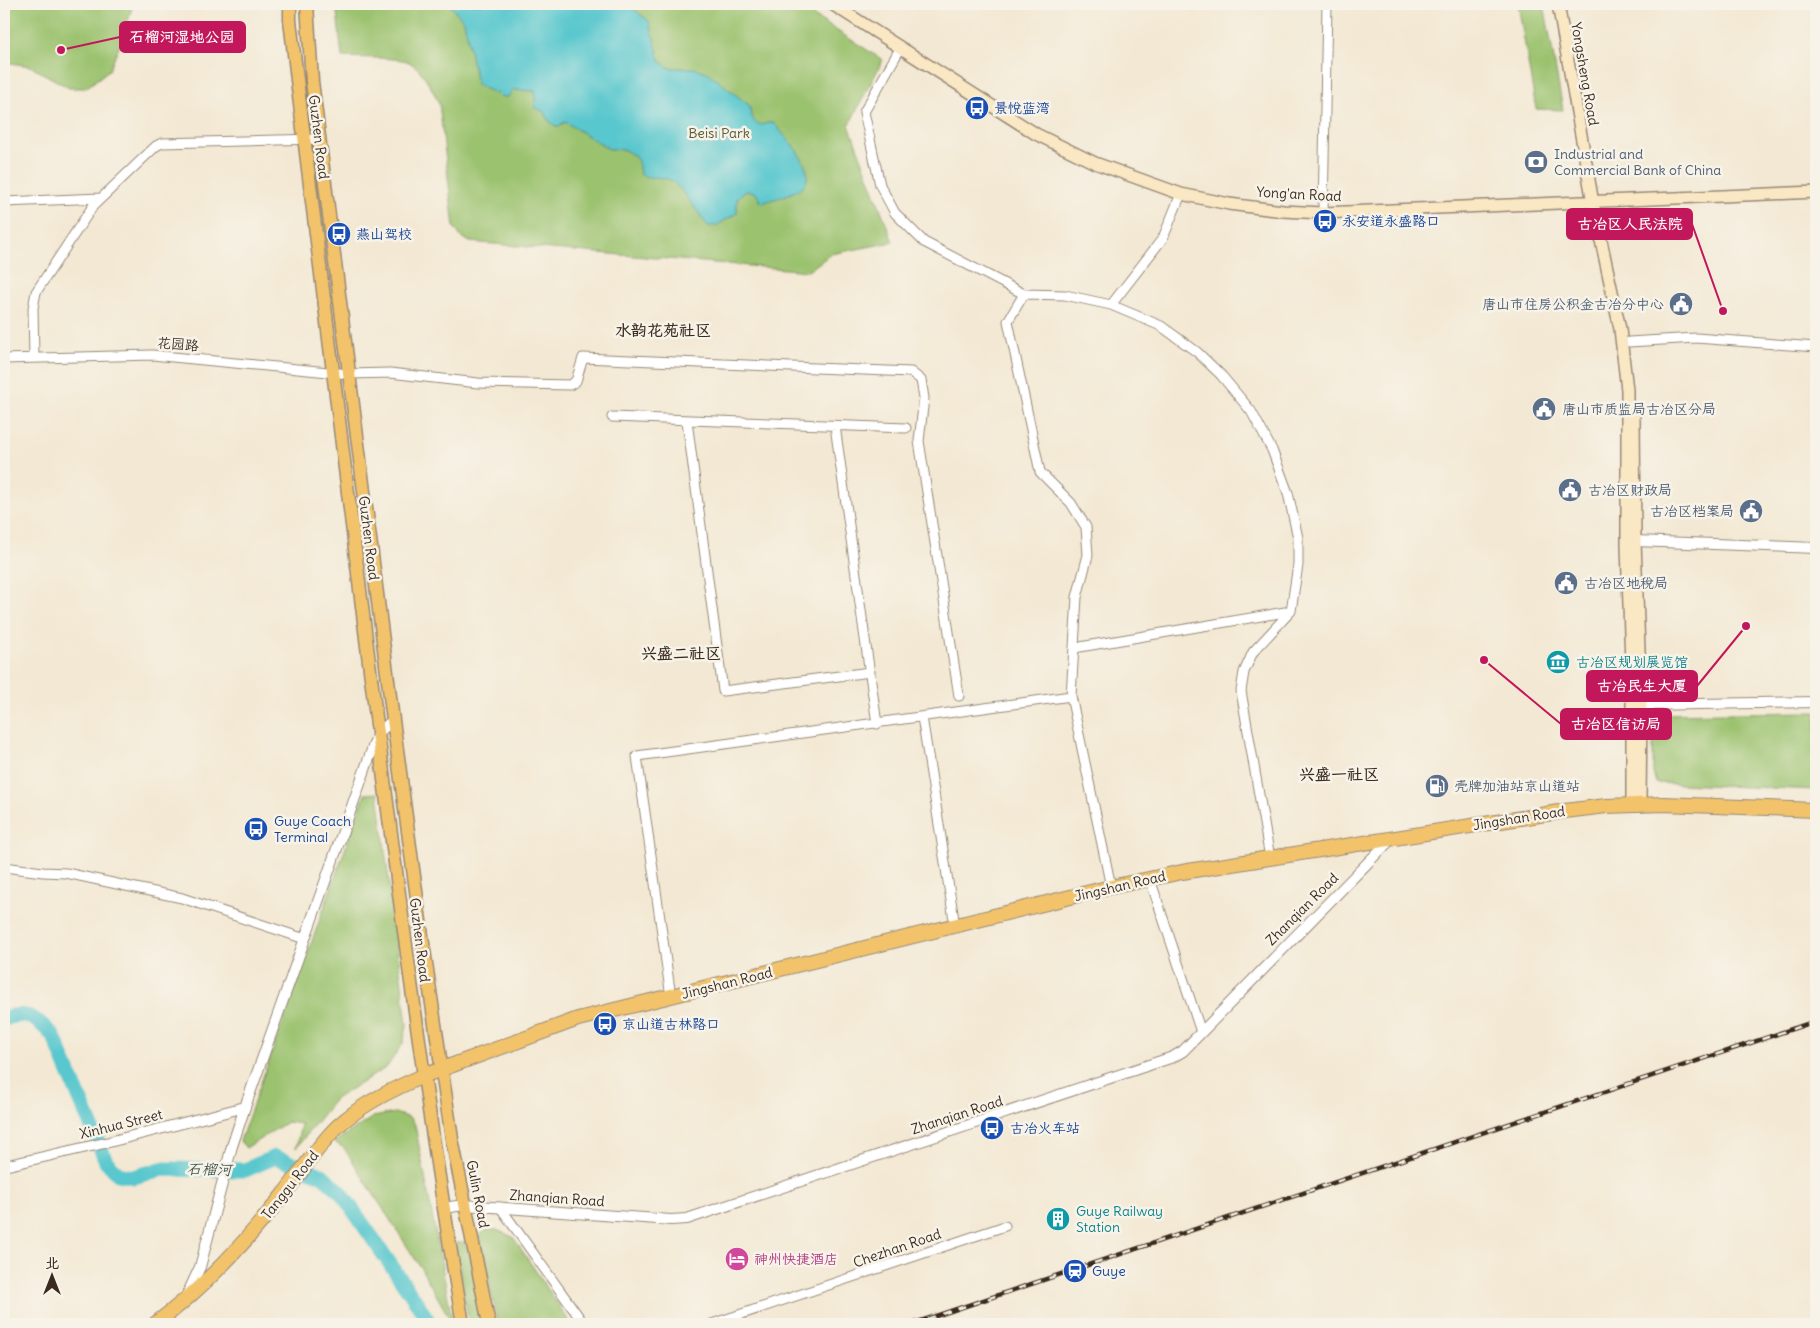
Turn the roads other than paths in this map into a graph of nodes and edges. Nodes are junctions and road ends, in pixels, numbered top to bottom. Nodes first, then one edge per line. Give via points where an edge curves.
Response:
1 (290, 4) edge
2 (307, 4) edge
3 (832, 4) edge
4 (1327, 4) edge
5 (1558, 4) edge
6 (1565, 4) edge
7 (900, 47) junction
8 (304, 139) junction
9 (319, 139) junction
10 (1816, 192) edge
11 (1182, 194) junction
12 (101, 198) junction
13 (4, 202) edge
14 (1596, 202) junction
15 (1323, 213) junction
16 (1024, 294) junction
17 (1111, 305) junction
18 (1629, 342) junction
19 (1816, 347) edge
20 (34, 358) junction
21 (4, 359) edge
22 (334, 373) junction
23 (349, 374) junction
24 (612, 417) dead end
25 (688, 421) junction
26 (835, 426) junction
27 (906, 428) dead end
28 (1635, 541) junction
29 (1816, 548) edge
30 (1291, 611) junction
31 (1074, 648) junction
32 (870, 672) junction
33 (958, 696) dead end
34 (1071, 696) junction
35 (1816, 702) edge
36 (1641, 706) junction
37 (922, 717) junction
38 (392, 720) junction
39 (877, 724) junction
40 (378, 733) junction
41 (1636, 805) junction
42 (1816, 810) edge
43 (1392, 838) junction
44 (1270, 858) junction
45 (4, 867) edge
46 (1150, 879) junction
47 (1111, 887) junction
48 (955, 926) junction
49 (305, 939) junction
50 (670, 997) junction
51 (1201, 1032) junction
52 (442, 1070) junction
53 (423, 1076) junction
54 (245, 1107) junction
55 (4, 1166) edge
56 (464, 1205) junction
57 (443, 1208) junction
58 (500, 1208) junction
59 (1005, 1226) dead end
60 (182, 1304) junction
61 (155, 1324) edge
62 (464, 1324) edge
63 (489, 1324) edge
64 (584, 1324) edge
65 (712, 1324) edge

1 - 8 main road, Guzhen Road
2 - 9 main road, Guzhen Road
3 - 7 main road, Yong'an Road
4 - 15 street
5 - 14 main road, Yongsheng Road
6 - 14 main road, Yongsheng Road
7 - 11 main road, Yong'an Road via 1036,134 1095,163
7 - 16 street via 864,112 880,185 895,213 924,242
8 - 9 street
8 - 12 street via 162,143
8 - 22 main road, Guzhen Road
9 - 23 main road, Guzhen Road
10 - 14 main road, Yong'an Road
11 - 15 main road, Yong'an Road via 1229,204
11 - 17 street via 1163,238
12 - 13 street
12 - 20 street via 92,206 36,292 33,308
14 - 15 main road, Yong'an Road
14 - 18 main road, Yongsheng Road
14 - 41 main road, Yongsheng Road via 1620,329 1627,390 1627,545
16 - 17 street via 1065,295
16 - 31 street via 1008,321 1040,472 1071,503 1086,528 1088,555 1077,597
17 - 30 street via 1161,326 1197,352 1251,411 1272,450 1288,492 1298,538 1298,565
18 - 19 street via 1696,338
18 - 28 main road, Yongsheng Road via 1634,405
20 - 21 street, 花园路
20 - 22 street, 花园路 via 152,355
22 - 23 street, 花园路
22 - 40 main road, Guzhen Road
23 - 33 street, 花园路 via 390,373 478,383 570,385 576,381 583,358 911,372 921,380 924,398 919,441
23 - 38 main road, Guzhen Road
24 - 25 street
25 - 26 street
25 - 32 street via 723,691
26 - 27 street
26 - 32 street
28 - 29 street
28 - 36 main road, Yongsheng Road
30 - 31 street
30 - 44 street via 1254,652 1244,672 1242,691
31 - 34 street
32 - 39 street
34 - 37 street
34 - 47 street
35 - 36 street
36 - 41 main road, Yongsheng Road
37 - 39 street
37 - 48 street
38 - 40 street
38 - 52 main road, Guzhen Road
39 - 50 street via 637,756
40 - 49 street
40 - 53 main road, Guzhen Road
41 - 42 highway, Jingshan Road
41 - 43 highway, Jingshan Road via 1565,811
43 - 44 highway, Jingshan Road
43 - 51 street, Zhanqian Road
44 - 46 highway, Jingshan Road
45 - 49 street via 66,873 182,898
46 - 47 highway, Jingshan Road
46 - 51 street
47 - 48 highway, Jingshan Road
48 - 50 highway, Jingshan Road
49 - 54 street
50 - 52 highway, Jingshan Road via 578,1020
51 - 58 street, Zhanqian Road via 1173,1057 687,1219
52 - 53 highway, Tanggu Road
52 - 56 main road, Gulin Road
53 - 57 main road
53 - 60 highway, Tanggu Road via 362,1107 338,1126 256,1229
54 - 55 street, Xinhua Street
54 - 60 street via 200,1267
56 - 57 street, Zhanqian Road
56 - 58 street, Zhanqian Road
56 - 63 main road, Gulin Road
57 - 62 main road
58 - 64 street
59 - 65 street, Chezhan Road
60 - 61 highway, Tanggu Road

